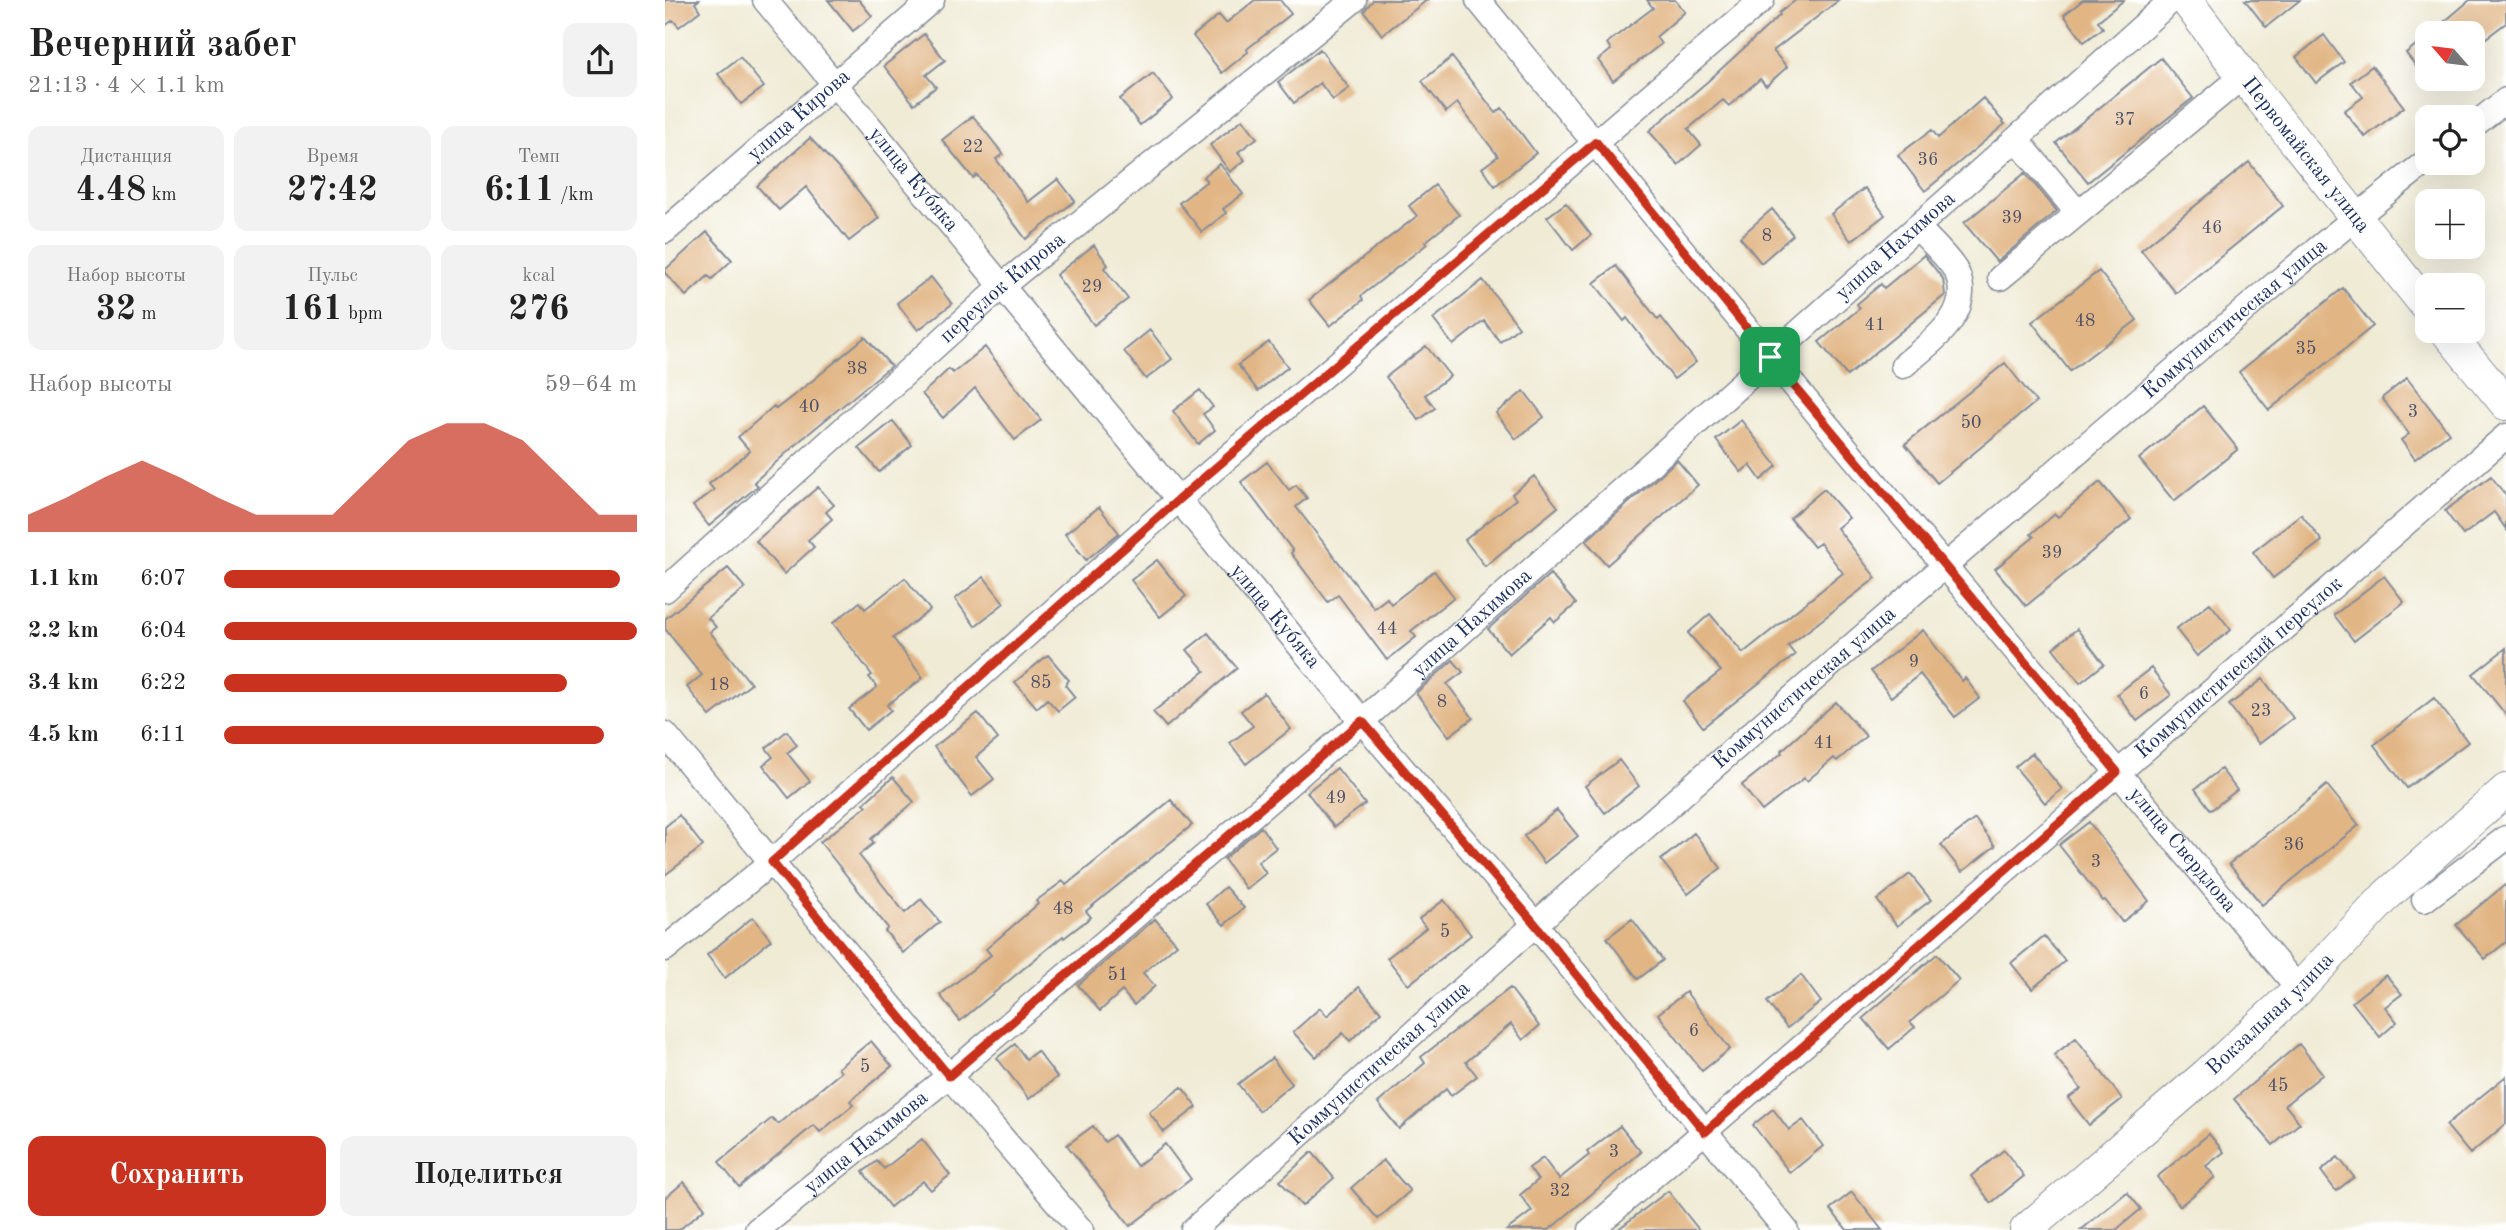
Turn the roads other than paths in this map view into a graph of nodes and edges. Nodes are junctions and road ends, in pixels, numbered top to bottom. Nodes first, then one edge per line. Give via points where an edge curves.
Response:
1 (765, 0) edge
2 (932, 0) edge
3 (1354, 0) edge
4 (1478, 0) edge
5 (1762, 0) edge
6 (2172, 0) edge
7 (2186, 0) edge
8 (2243, 76) junction
9 (834, 85) junction
10 (2506, 100) edge
11 (2485, 116) edge
12 (2017, 140) junction
13 (1596, 142) junction
14 (2415, 170) edge
15 (2078, 213) junction
16 (2354, 218) junction
17 (1917, 227) junction
18 (665, 231) edge
19 (2000, 278) dead end
20 (1002, 286) junction
21 (2415, 292) edge
22 (2456, 343) edge
23 (1770, 357) junction
24 (1903, 366) dead end
25 (2506, 404) edge
26 (2506, 436) edge
27 (1179, 499) junction
28 (1945, 565) junction
29 (665, 590) edge
30 (1362, 721) junction
31 (665, 734) edge
32 (2117, 772) junction
33 (2506, 790) edge
34 (2506, 838) edge
35 (772, 862) junction
36 (2424, 900) dead end
37 (1535, 924) junction
38 (665, 949) edge
39 (2299, 989) junction
40 (949, 1076) junction
41 (1705, 1132) junction
42 (757, 1230) edge
43 (1081, 1230) edge
44 (1193, 1230) edge
45 (1591, 1230) edge
46 (1786, 1230) edge
47 (2026, 1230) edge

1 - 9 street, улица Кубяка
2 - 9 street, улица Кирова
3 - 20 street, переулок Кирова
4 - 13 street, улица Свердлова
5 - 13 street
6 - 12 street, улица Нахимова
7 - 8 main road, Первомайская улица
8 - 15 street
8 - 16 main road, Первомайская улица
9 - 18 street, улица Кирова
9 - 20 street, улица Кубяка
10 - 11 street
12 - 15 street
12 - 17 street, улица Нахимова
13 - 23 street, улица Свердлова
13 - 27 street
14 - 16 street, Коммунистическая улица
15 - 19 street
16 - 21 main road, Первомайская улица
16 - 28 street, Коммунистическая улица
17 - 23 street, улица Нахимова
17 - 24 street via 1956,271 1961,290 1956,315
20 - 27 street, улица Кубяка
20 - 29 street, переулок Кирова
22 - 25 main road
23 - 28 street, улица Свердлова
23 - 30 street, улица Нахимова
26 - 32 street, Коммунистический переулок
27 - 30 street, улица Кубяка
27 - 35 street
28 - 32 street, улица Свердлова
28 - 37 street, Коммунистическая улица
30 - 37 street, улица Кубяка
30 - 40 street, улица Нахимова
31 - 35 street
32 - 39 street, улица Свердлова
32 - 41 street, Коммунистический переулок
33 - 39 main road, Вокзальная улица via 2388,894
34 - 36 street
35 - 38 street
35 - 40 street
37 - 41 street, улица Кубяка
37 - 44 street, Коммунистическая улица
39 - 47 main road, Вокзальная улица
40 - 42 street, улица Нахимова
40 - 43 street
41 - 45 street, Коммунистический переулок
41 - 46 street, улица Кубяка

